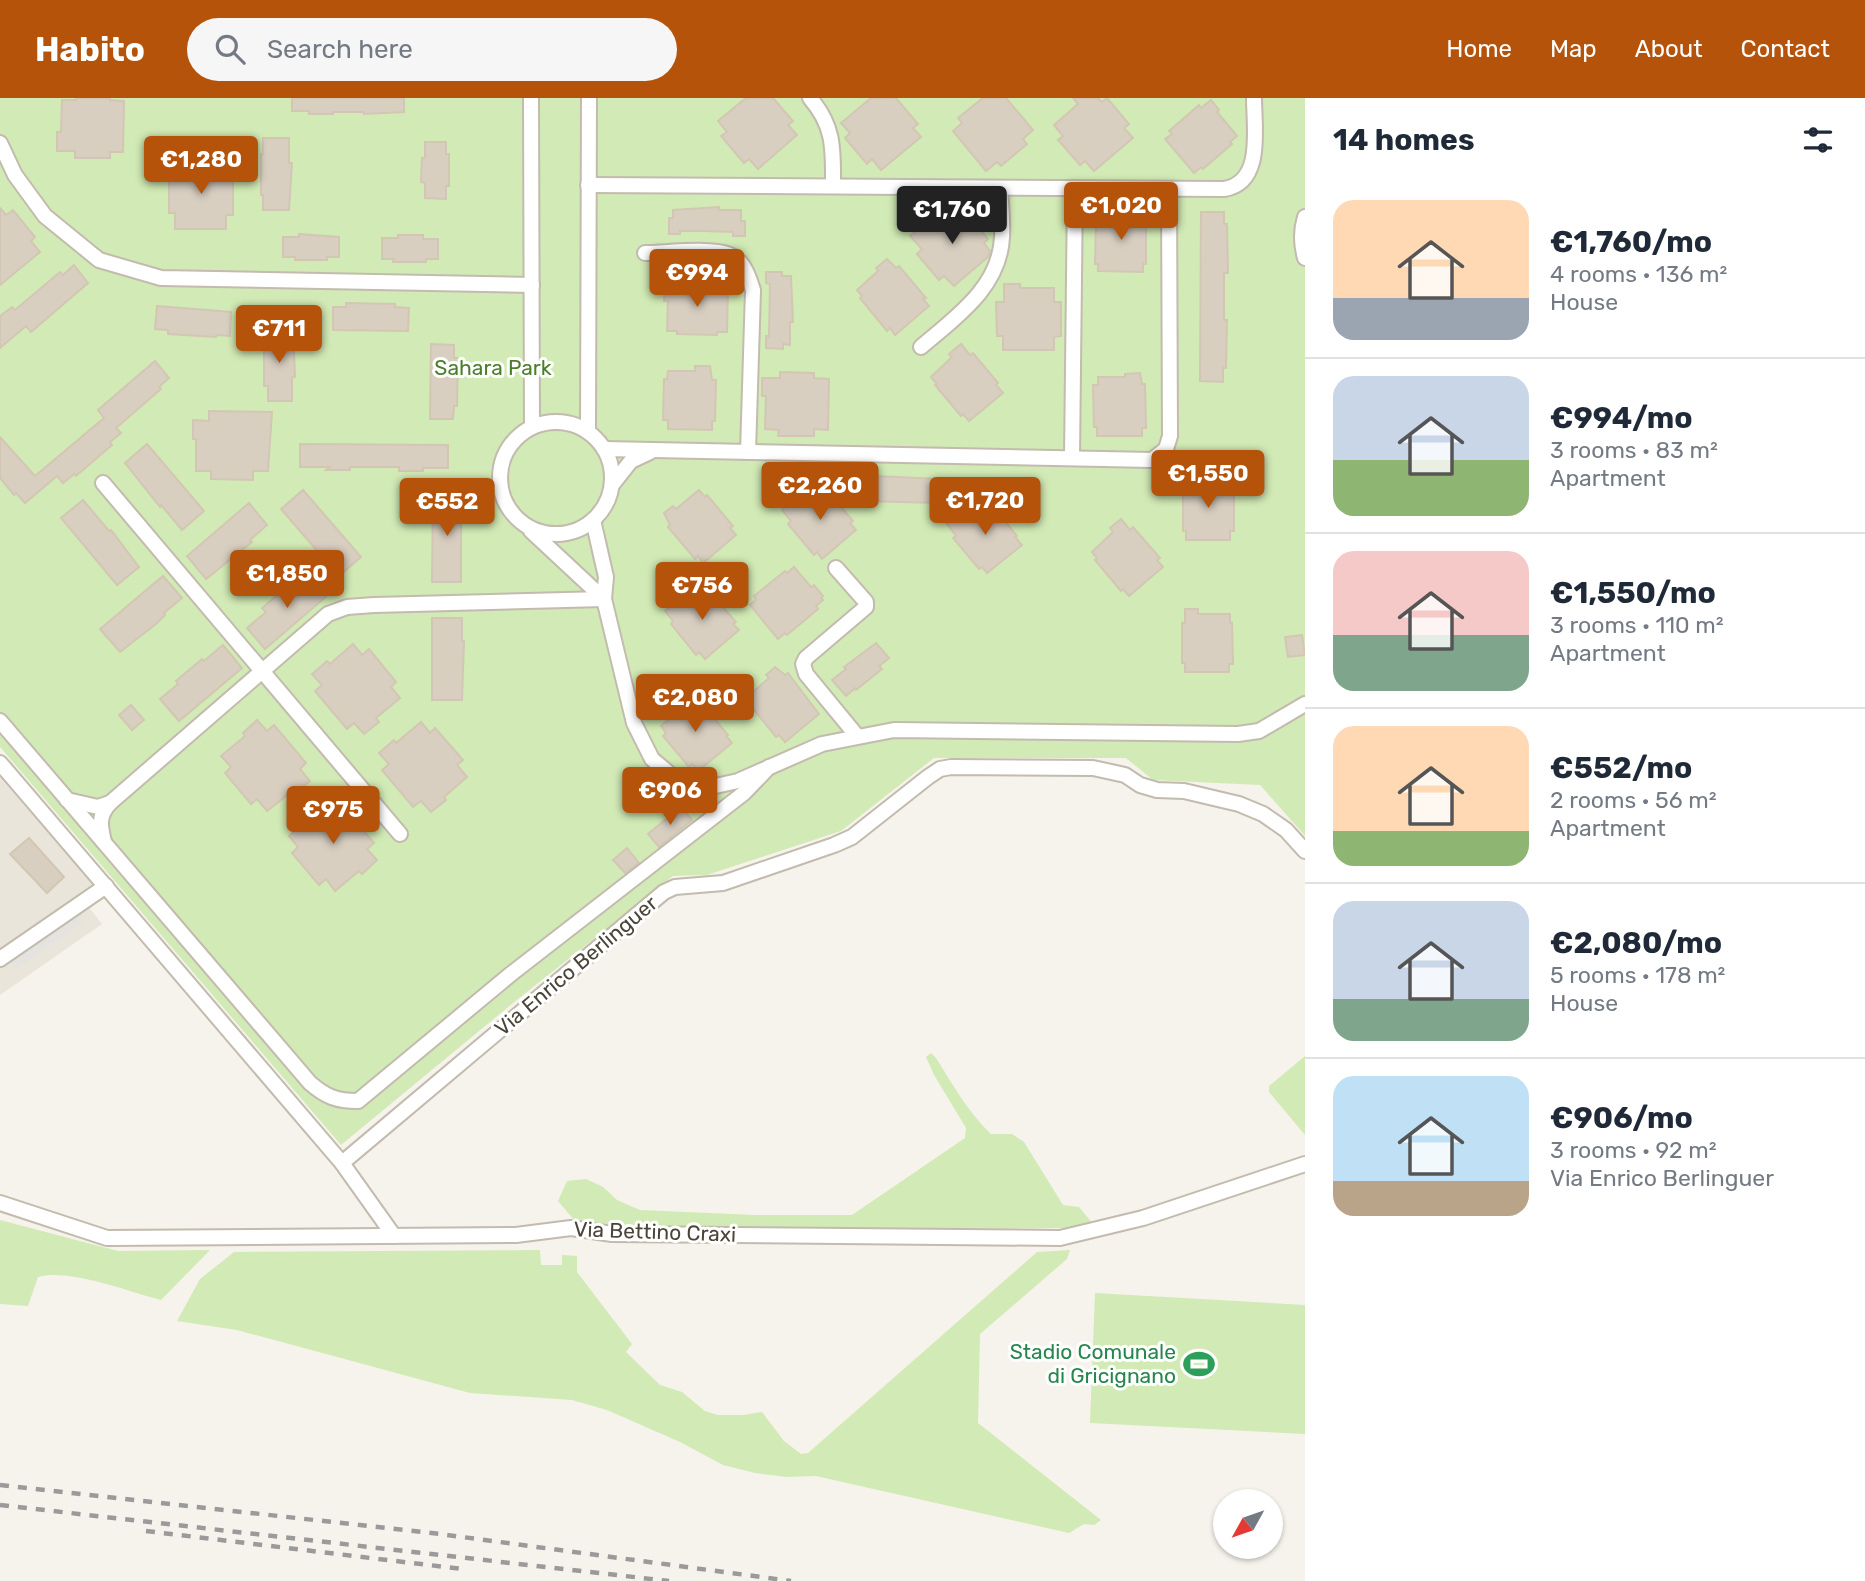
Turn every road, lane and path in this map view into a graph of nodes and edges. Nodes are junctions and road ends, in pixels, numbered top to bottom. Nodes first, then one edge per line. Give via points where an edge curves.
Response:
1 (531, 98) edge
2 (589, 98) edge
3 (810, 98) edge
4 (1254, 98) edge
5 (0, 143) edge
6 (588, 185) junction
7 (833, 187) junction
8 (1000, 188) junction
9 (1075, 188) junction
10 (1169, 189) junction
11 (1305, 216) edge
12 (645, 253) dead end
13 (1305, 258) edge
14 (532, 285) junction
15 (921, 347) dead end
16 (532, 427) junction
17 (588, 432) junction
18 (604, 449) junction
19 (655, 450) junction
20 (748, 452) junction
21 (1072, 458) junction
22 (103, 483) dead end
23 (612, 485) junction
24 (518, 519) junction
25 (593, 520) junction
26 (836, 568) dead end
27 (604, 600) junction
28 (262, 672) junction
29 (1305, 704) edge
30 (0, 721) edge
31 (857, 736) junction
32 (0, 763) edge
33 (769, 767) junction
34 (66, 799) junction
35 (110, 803) junction
36 (400, 834) dead end
37 (105, 845) junction
38 (1305, 851) edge
39 (106, 886) junction
40 (0, 960) edge
41 (342, 1163) junction
42 (1305, 1164) edge
43 (0, 1203) edge
44 (394, 1236) junction

1 - 14 street
2 - 6 street
3 - 7 street via 830,130
4 - 10 street via 1253,159 1241,182 1224,189
5 - 14 street via 15,175 44,216 99,260 161,278
6 - 7 street
6 - 17 street
7 - 8 street
8 - 9 street
8 - 15 street via 1003,236 993,275 966,309
9 - 10 street
9 - 21 street
10 - 21 street via 1170,436 1166,449 1152,460
11 - 13 street
12 - 20 street via 715,252 733,256 745,269 753,290
14 - 16 street
16 - 17 street via 551,422
16 - 24 street via 517,437 501,469 501,487
17 - 18 street
18 - 19 street
18 - 23 street
19 - 20 street
19 - 23 street via 631,461
20 - 21 street
22 - 28 street
23 - 25 street via 609,498
24 - 25 street via 547,533 572,531
24 - 27 street
25 - 27 street via 606,577
26 - 31 street via 866,607 803,664 806,674
27 - 28 street via 347,607 328,614
27 - 33 street via 634,723 652,759 677,780 702,789 738,781
28 - 35 street
28 - 36 street
29 - 31 street via 1259,732 1238,734 894,730
30 - 34 street
31 - 33 street via 822,744
32 - 39 street
33 - 37 street via 744,793 511,974 358,1101 326,1097 310,1083
34 - 35 street via 86,806
34 - 37 street
35 - 37 street via 100,821
38 - 41 street, Via Enrico Berlinguer via 1263,814 1184,791 1157,790 1125,775 1093,768 940,769 852,837 723,883 664,892
39 - 40 street
39 - 41 street
41 - 44 street
42 - 44 street, Via Bettino Craxi via 1143,1217 1060,1238 612,1234 571,1228 516,1235
43 - 44 street, Via Bettino Craxi via 107,1238

